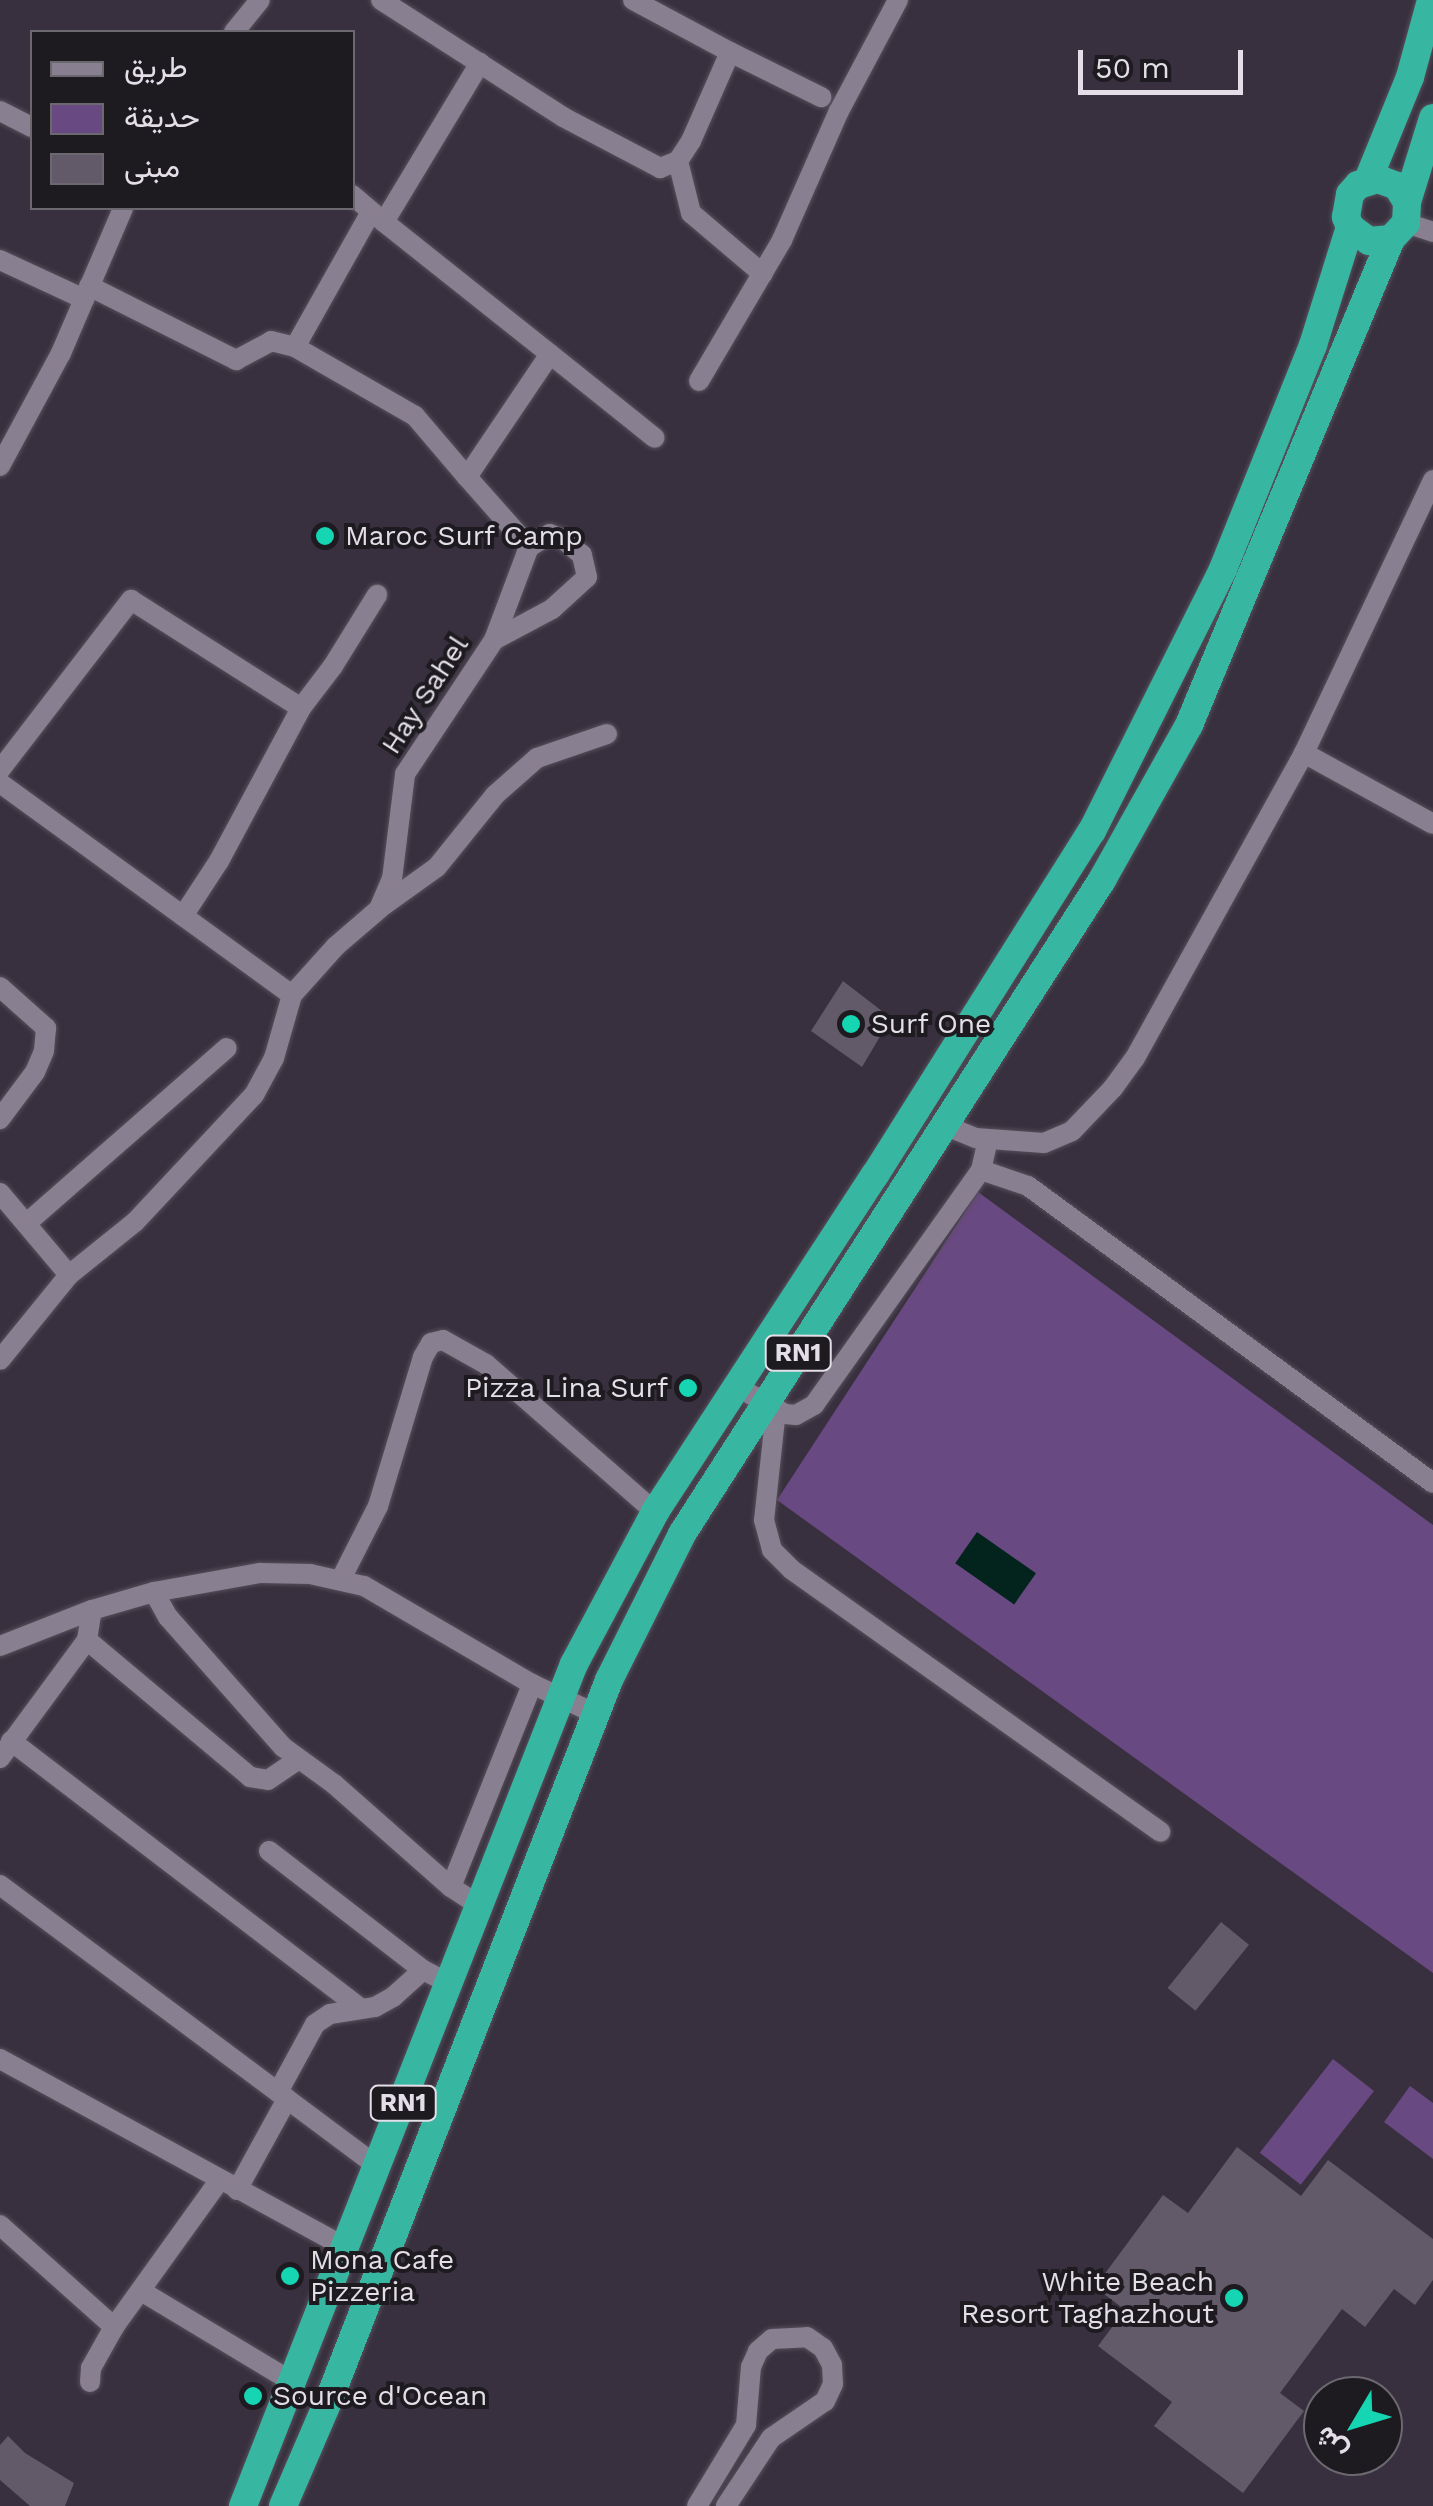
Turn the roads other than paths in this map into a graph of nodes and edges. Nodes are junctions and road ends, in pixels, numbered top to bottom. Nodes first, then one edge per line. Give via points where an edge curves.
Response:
1 (260, 0) edge
2 (382, 0) edge
3 (633, 0) edge
4 (898, 0) edge
5 (1431, 0) edge
6 (236, 30) edge
7 (730, 52) junction
8 (480, 63) junction
9 (820, 97) dead end
10 (0, 110) edge
11 (1433, 118) edge
12 (30, 126) edge
13 (678, 161) junction
14 (1368, 180) junction
15 (355, 198) edge
16 (121, 210) edge
17 (378, 217) junction
18 (1409, 224) edge
19 (1350, 227) junction
20 (0, 260) edge
21 (763, 274) junction
22 (87, 293) junction
23 (296, 347) junction
24 (550, 354) junction
25 (699, 381) dead end
26 (655, 438) dead end
27 (0, 466) edge
28 (467, 477) junction
29 (1433, 480) edge
30 (529, 547) junction
31 (377, 595) dead end
32 (494, 640) junction
33 (302, 708) junction
34 (607, 734) dead end
35 (1304, 753) junction
36 (0, 770) edge
37 (0, 783) edge
38 (1433, 824) edge
39 (379, 909) junction
40 (183, 916) junction
41 (0, 987) edge
42 (292, 995) junction
43 (227, 1048) dead end
44 (0, 1119) edge
45 (946, 1126) junction
46 (988, 1140) junction
47 (980, 1170) junction
48 (0, 1193) edge
49 (28, 1222) junction
50 (69, 1276) junction
51 (0, 1360) edge
52 (736, 1386) junction
53 (770, 1407) junction
54 (1433, 1483) edge
55 (655, 1512) junction
56 (340, 1578) junction
57 (154, 1592) junction
58 (92, 1610) junction
59 (87, 1640) junction
60 (0, 1646) edge
61 (532, 1684) junction
62 (560, 1698) junction
63 (594, 1713) junction
64 (5, 1749) edge
65 (299, 1759) junction
66 (1160, 1832) dead end
67 (269, 1852) dead end
68 (0, 1885) edge
69 (451, 1887) junction
70 (480, 1906) junction
71 (424, 1970) junction
72 (449, 1983) junction
73 (361, 2009) junction
74 (0, 2059) edge
75 (283, 2096) junction
76 (379, 2168) junction
77 (228, 2186) junction
78 (0, 2225) edge
79 (346, 2248) junction
80 (141, 2292) junction
81 (114, 2327) junction
82 (90, 2382) dead end
83 (294, 2383) junction
84 (243, 2506) edge
85 (283, 2506) edge
86 (697, 2506) edge
87 (726, 2506) edge

1 - 6 street
2 - 8 street
3 - 7 street
4 - 21 street
5 - 14 highway, RN1 via 1410,77
7 - 9 street
7 - 13 street
8 - 13 street via 645,162 660,168
8 - 17 street
10 - 12 street
11 - 18 highway, RN1
13 - 21 street via 690,213
14 - 18 highway via 1397,186
14 - 19 highway, RN1 via 1350,194
15 - 17 street
16 - 22 street
17 - 23 street
17 - 24 street
18 - 19 highway via 1369,241
18 - 45 highway, RN1 via 1190,724 1102,880
19 - 52 highway, RN1 via 1313,345 1223,569 1100,814
20 - 22 street
21 - 25 street
22 - 23 street via 236,360 271,342
22 - 27 street
23 - 28 street via 415,416
24 - 26 street
24 - 28 street
28 - 30 street
29 - 35 street
30 - 32 street, Hay Sahel
30 - 32 street via 550,534 563,539 582,555 586,577 552,608
31 - 33 street
32 - 39 street, Hay Sahel via 405,774 392,879
33 - 36 street via 131,600
33 - 40 street
34 - 39 street via 537,758 495,795 436,867
35 - 38 street
35 - 46 street via 1135,1058 1094,1112 1044,1143
37 - 40 street
39 - 42 street
40 - 42 street
41 - 44 street via 46,1028 34,1072
42 - 50 street via 274,1058 254,1095 135,1222
43 - 49 street
45 - 46 street
45 - 53 highway, RN1
46 - 47 street
47 - 53 street via 814,1405 796,1415
47 - 54 street via 1028,1186
48 - 49 street
49 - 50 street
50 - 51 street
52 - 53 street
52 - 55 highway, RN1
53 - 63 highway, RN1 via 682,1534
53 - 66 street via 764,1520 772,1550
55 - 56 street via 486,1364 443,1340 431,1343 423,1357 378,1506
55 - 62 highway, RN1
56 - 57 street via 260,1573
56 - 61 street via 410,1610
57 - 58 street
57 - 65 street via 168,1618
58 - 59 street
58 - 60 street
59 - 64 street
59 - 65 street via 250,1778 268,1780
61 - 62 street
61 - 69 street
62 - 63 street
62 - 70 highway, RN1
63 - 85 highway, RN1
64 - 73 street
65 - 69 street
67 - 71 street
68 - 75 street
69 - 70 street
70 - 72 highway, RN1
71 - 72 street
71 - 73 street via 393,1998
72 - 76 highway, RN1
73 - 75 street via 315,2024
74 - 77 street
75 - 76 street
75 - 77 street
76 - 79 highway, RN1
77 - 79 street
77 - 80 street
78 - 81 street
79 - 83 highway, RN1
80 - 81 street
80 - 83 street
81 - 82 street
83 - 84 highway, RN1
86 - 87 street via 746,2426 758,2351 772,2339 807,2337 832,2365 826,2401 771,2438

